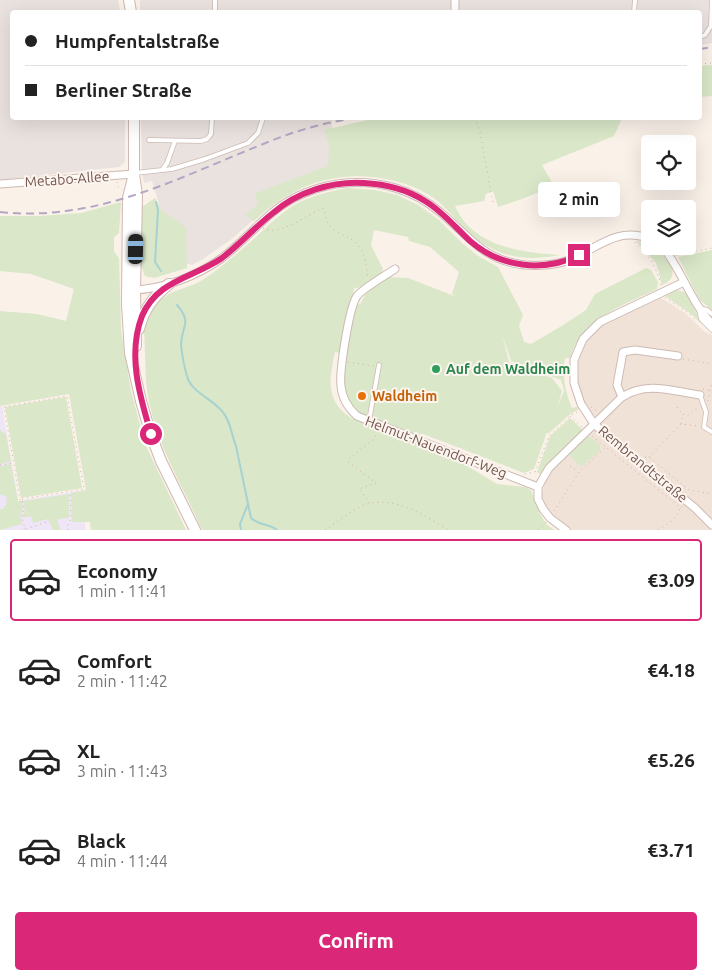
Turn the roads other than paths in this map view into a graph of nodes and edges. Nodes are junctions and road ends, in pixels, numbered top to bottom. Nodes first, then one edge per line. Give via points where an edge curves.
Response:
1 (712, 0) edge
2 (702, 36) edge
3 (134, 120) edge
4 (212, 120) edge
5 (262, 120) edge
6 (149, 140) dead end
7 (176, 141) junction
8 (162, 170) junction
9 (134, 174) junction
10 (0, 184) edge
11 (641, 237) edge
12 (670, 255) edge
13 (395, 269) dead end
14 (684, 282) junction
15 (169, 284) junction
16 (131, 290) junction
17 (699, 308) junction
18 (712, 314) edge
19 (712, 324) edge
20 (712, 330) edge
21 (136, 348) junction
22 (678, 356) road end
23 (378, 366) road end
24 (137, 380) junction
25 (700, 396) joint
26 (622, 397) junction
27 (369, 421) junction
28 (594, 424) junction
29 (712, 432) edge
30 (538, 487) junction
31 (712, 525) edge
32 (195, 530) edge
33 (566, 530) edge

1 - 2 lane via 711,26
3 - 9 street
4 - 7 lane via 208,140
5 - 8 lane via 258,133 248,142 205,159
6 - 7 lane
7 - 8 lane
8 - 9 lane
9 - 10 street, Metabo-Allee
9 - 16 street via 137,195
11 - 15 street via 620,235 561,262 536,266 516,264 482,250 433,206 410,193 385,185 344,183 294,199 222,257
12 - 14 street
13 - 27 street, Helmut-Nauendorf-Weg via 357,296 342,361 340,377 344,399 349,409
14 - 17 street
14 - 28 street, Rembrandtstraße via 600,322 583,339 574,360 574,383
15 - 16 street
15 - 21 street via 155,295 143,315
16 - 21 street
16 - 24 street via 129,344
17 - 18 lane
17 - 19 street
17 - 20 lane via 701,319
21 - 24 street
22 - 26 street via 635,350 623,352 617,386
23 - 27 lane
24 - 32 street via 158,452
25 - 26 street via 649,388
25 - 29 lane via 706,411 704,427
26 - 28 street
27 - 30 street, Helmut-Nauendorf-Weg
28 - 30 street via 549,468
28 - 31 street, Rembrandtstraße
30 - 33 street via 538,499 550,518

